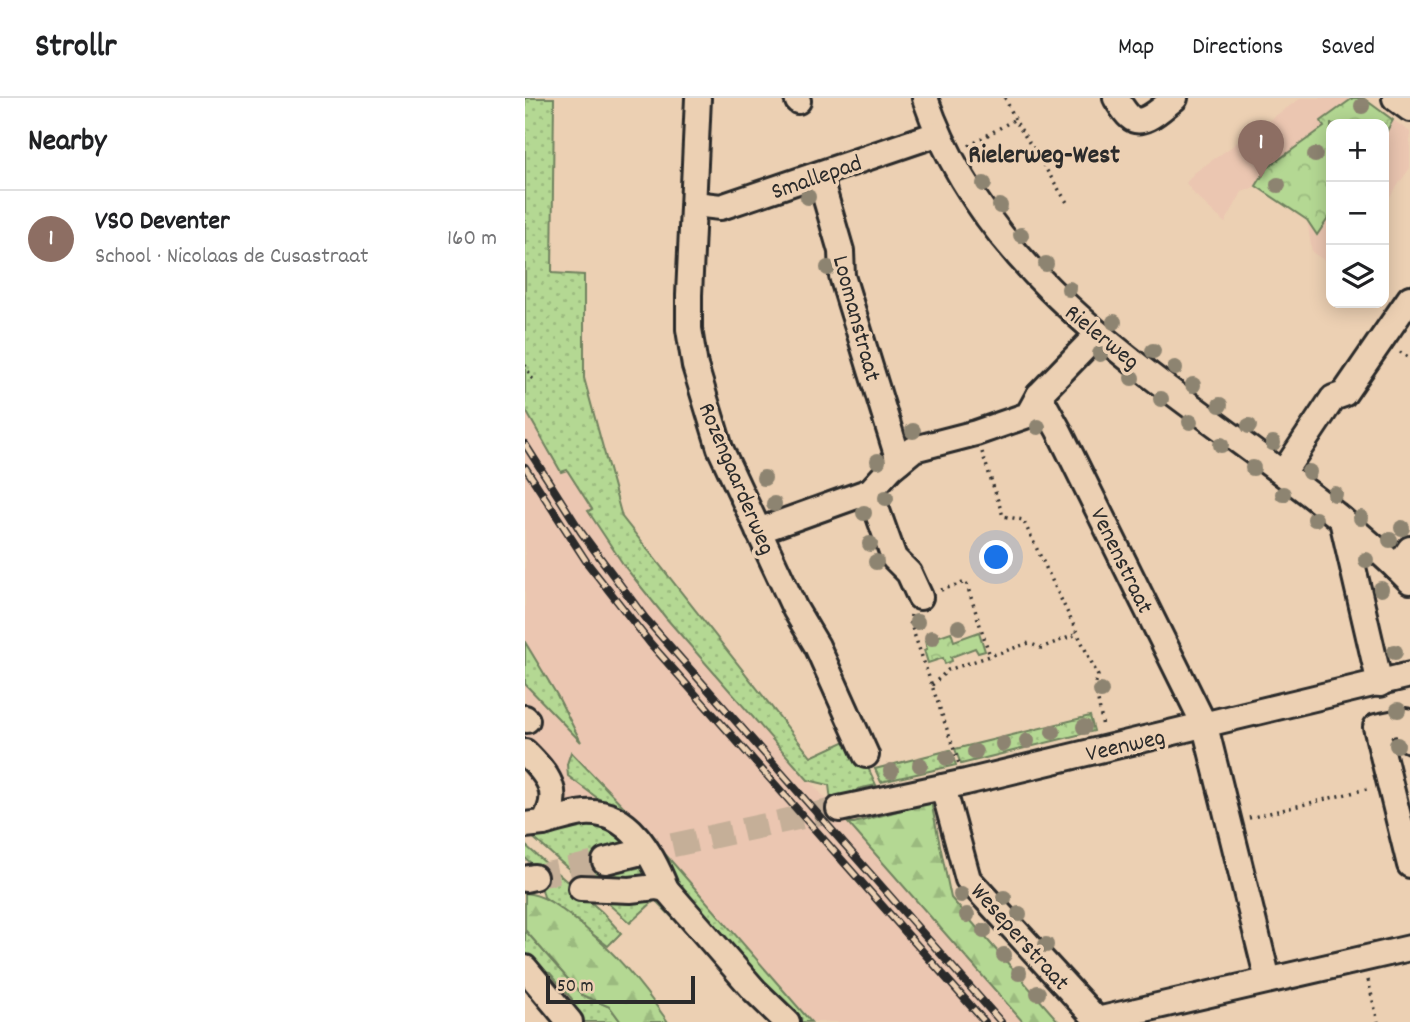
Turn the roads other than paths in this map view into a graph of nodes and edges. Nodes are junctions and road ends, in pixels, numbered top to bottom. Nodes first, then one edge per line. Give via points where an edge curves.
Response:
1 (698, 98) edge
2 (925, 98) edge
3 (1116, 98) edge
4 (1175, 98) edge
5 (1395, 98) edge
6 (1410, 109) edge
7 (937, 134) junction
8 (819, 176) junction
9 (694, 205) junction
10 (1410, 298) edge
11 (1098, 334) junction
12 (1039, 395) junction
13 (899, 461) junction
14 (1283, 473) junction
15 (870, 491) junction
16 (1342, 520) junction
17 (758, 531) junction
18 (1406, 566) edge
19 (920, 597) road end
20 (1410, 676) edge
21 (1380, 684) junction
22 (1205, 726) junction
23 (1410, 740) edge
24 (525, 752) edge
25 (866, 755) dead end
26 (954, 785) junction
27 (839, 809) tunnel mouth
28 (534, 824) edge
29 (637, 853) tunnel mouth
30 (605, 861) tunnel mouth
31 (1410, 865) edge
32 (581, 888) dead end
33 (666, 889) junction
34 (1410, 948) edge
35 (525, 968) edge
36 (1268, 980) junction
37 (1098, 1021) edge
38 (570, 1022) edge
39 (787, 1022) edge

1 - 9 street, Rozengaarderweg
2 - 7 street, Rielerweg
3 - 4 street via 1131,119 1140,121
5 - 6 street
7 - 8 street, Smallepad
7 - 11 street, Rielerweg via 1001,237 1035,277
8 - 9 street, Smallepad via 722,207
8 - 13 street, Loomanstraat via 841,251 842,276
9 - 17 street, Rozengaarderweg via 689,329 695,366 720,448
10 - 14 street via 1344,394 1333,398
11 - 12 street
11 - 14 street, Rielerweg
12 - 13 street via 1028,415 914,449
12 - 22 street, Venenstraat
13 - 15 street
14 - 16 street, Rielerweg
15 - 17 street
15 - 19 street via 894,558 909,573
16 - 18 street, Rielerweg
16 - 21 street
17 - 25 street, Rozengaarderweg
20 - 21 street, Veenweg
21 - 22 street, Veenweg
22 - 26 street, Veenweg
22 - 36 street
23 - 31 street via 1406,720 1376,727
24 - 28 street via 552,789 549,814
26 - 27 street, Veenweg
26 - 37 street, Weseperstraat via 968,879
28 - 33 street via 602,813 634,833 645,846
29 - 30 street
32 - 33 street
33 - 39 street
34 - 36 street, Weseperstraat
35 - 38 street
36 - 37 street, Weseperstraat

